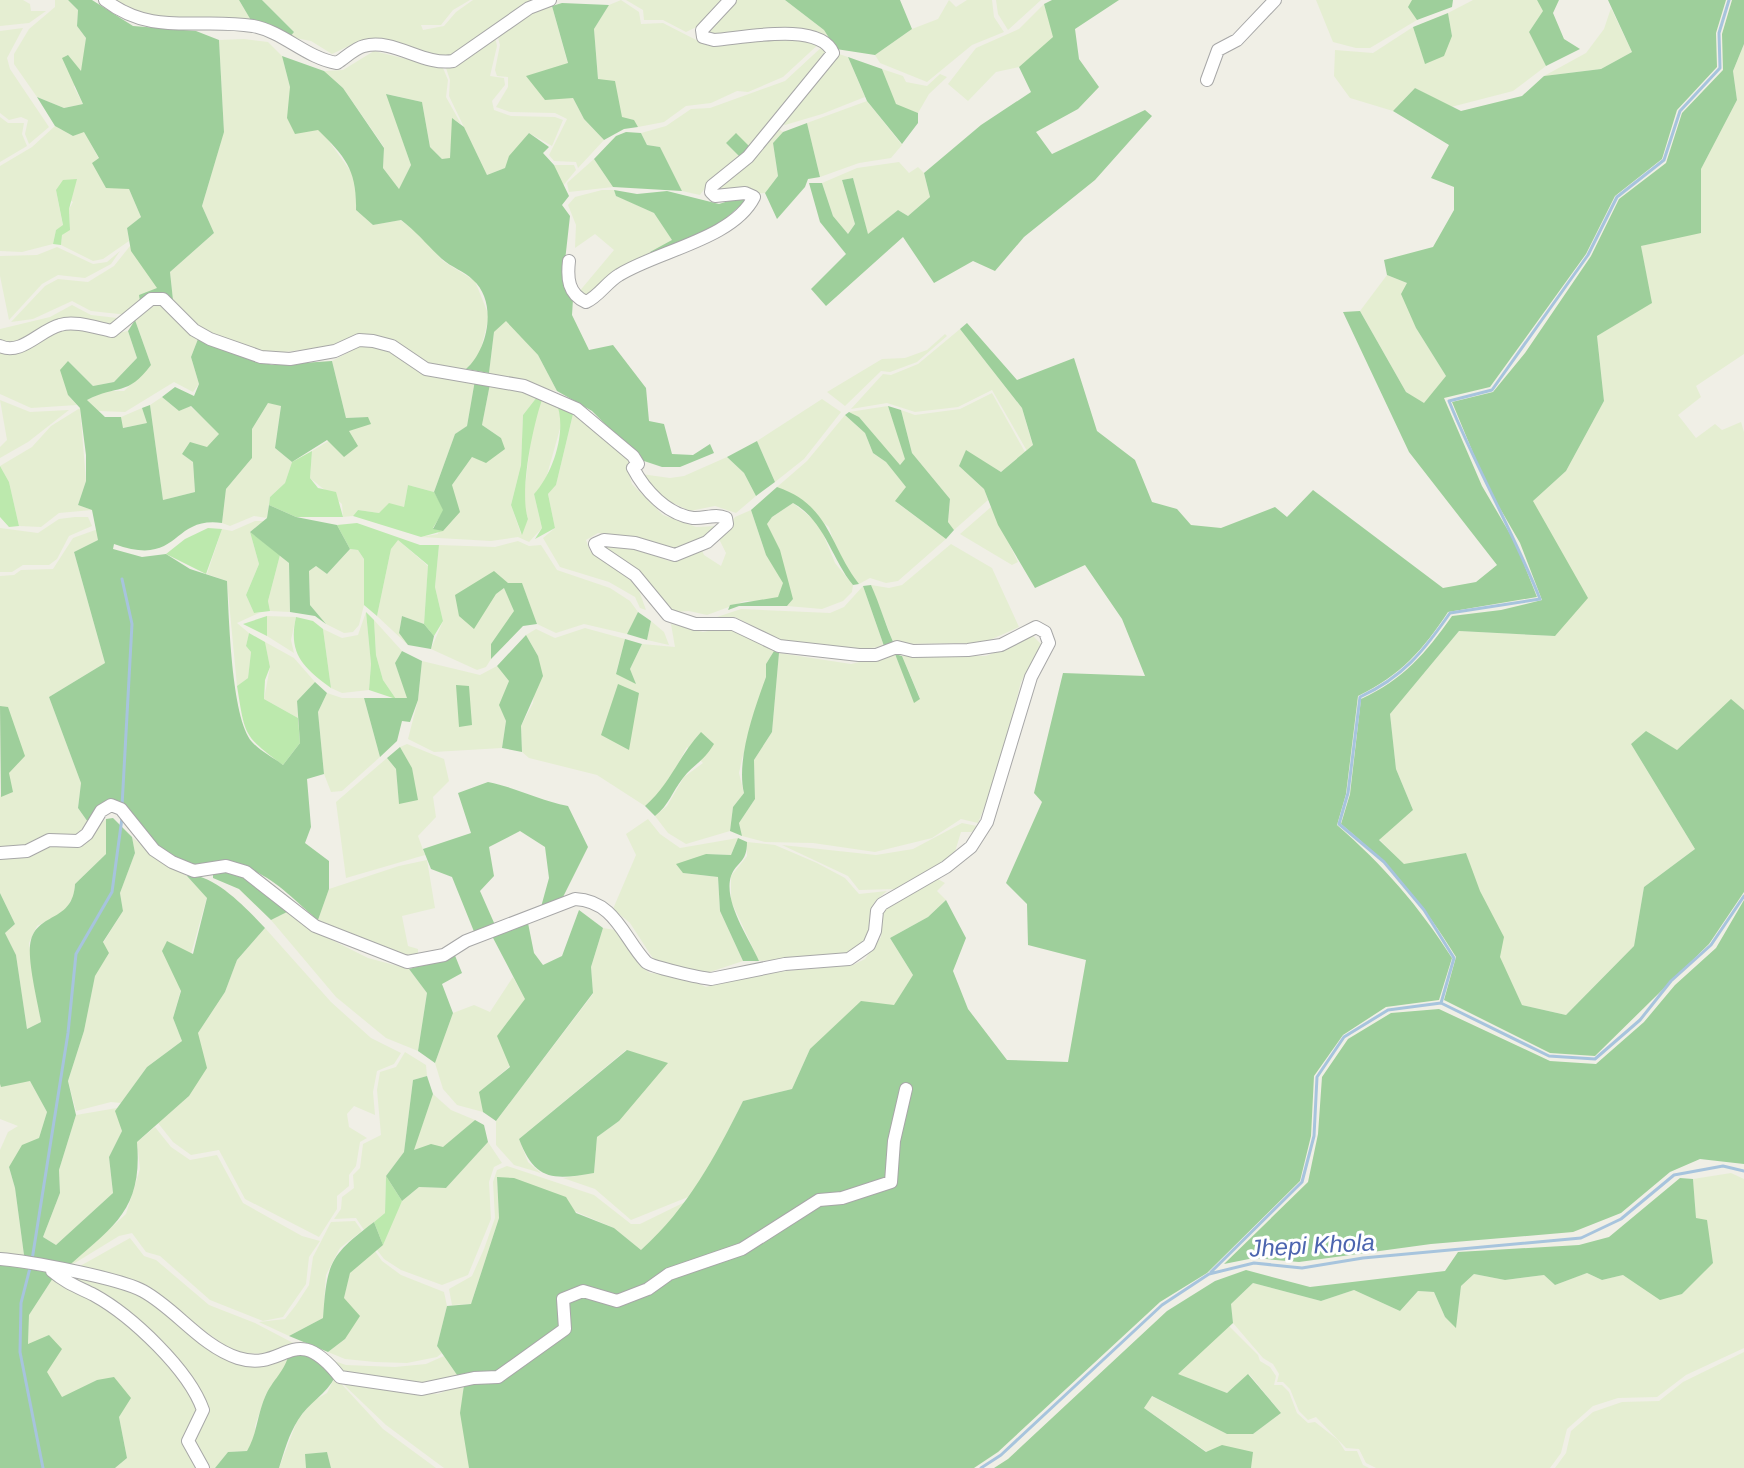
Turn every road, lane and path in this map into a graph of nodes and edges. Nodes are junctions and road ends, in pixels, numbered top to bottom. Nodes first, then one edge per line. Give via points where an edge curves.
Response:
1 (105, 0) edge
2 (550, 0) edge
3 (730, 0) edge
4 (1275, 0) edge
5 (1207, 80) dead end
6 (569, 261) dead end
7 (0, 346) edge
8 (0, 853) edge
9 (906, 1089) dead end
10 (0, 1259) edge
11 (48, 1268) junction
12 (203, 1468) edge

1 - 2 street via 139,21 252,26 322,61 337,63 362,46 379,45 441,63 453,61 529,8
3 - 6 street via 702,30 703,37 808,34 825,40 833,53 748,157 712,186 715,196 745,193 754,197 751,203 719,229 618,275 586,302 567,281
4 - 5 street via 1237,40 1218,50
7 - 8 street via 21,346 63,323 112,331 151,299 163,299 210,339 261,357 290,359 335,351 359,340 392,346 426,369 524,386 564,402 618,440 638,464 633,468 638,478 670,509 693,518 726,518 727,524 707,542 675,555 635,543 595,544 635,575 668,615 695,624 733,624 779,646 838,654 876,655 897,647 931,652 984,648 1036,627 1049,643 1031,677 987,822 971,847 946,867 882,904 869,945 849,959 700,978 647,964 612,915 575,899 466,941 444,955 407,962 315,926 246,872 226,866 194,871 172,862 111,805 78,841 49,840 27,851
9 - 11 street via 891,1182 819,1200 742,1249 669,1274 617,1301 583,1291 563,1299 565,1329 498,1377 406,1389 340,1377 311,1349 291,1349 266,1360 241,1359 144,1291
10 - 11 street
11 - 12 street via 125,1317 197,1391 203,1410 188,1441

